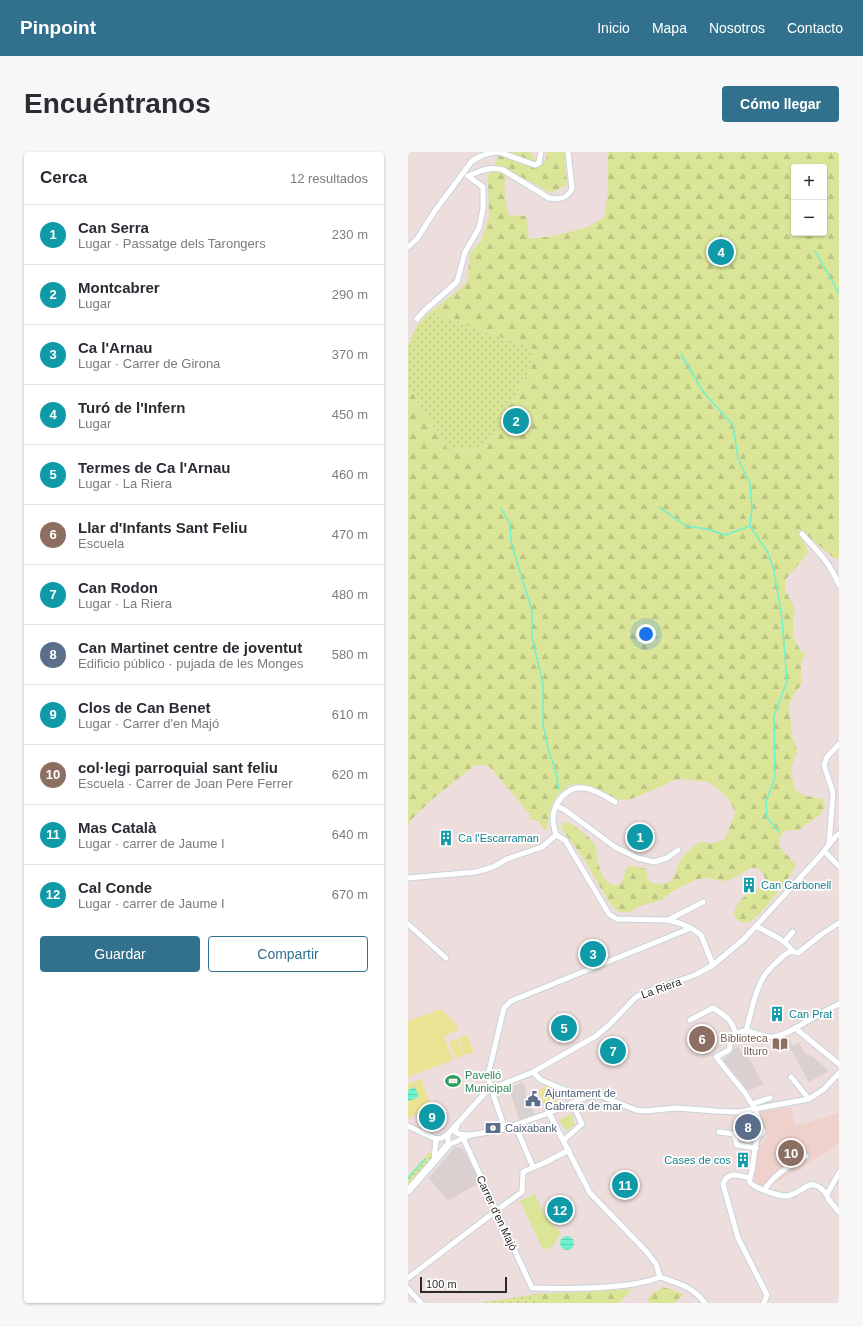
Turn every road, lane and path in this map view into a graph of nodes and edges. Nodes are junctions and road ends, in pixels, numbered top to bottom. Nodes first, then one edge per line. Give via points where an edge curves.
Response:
1 (541, 152) edge
2 (568, 152) edge
3 (468, 176) junction
4 (457, 180) junction
5 (408, 247) edge
6 (417, 319) dead end
7 (802, 534) dead end
8 (839, 585) edge
9 (839, 744) edge
10 (615, 802) dead end
11 (557, 806) junction
12 (839, 834) edge
13 (556, 835) junction
14 (829, 844) junction
15 (678, 850) dead end
16 (824, 851) junction
17 (839, 866) edge
18 (408, 878) edge
19 (703, 902) dead end
20 (668, 920) junction
21 (839, 923) edge
22 (408, 924) edge
23 (756, 926) junction
24 (690, 928) junction
25 (793, 932) dead end
26 (784, 942) junction
27 (793, 951) junction
28 (446, 958) dead end
29 (713, 965) junction
30 (839, 1004) edge
31 (690, 1020) dead end
32 (794, 1028) junction
33 (746, 1031) junction
34 (736, 1035) junction
35 (839, 1064) edge
36 (533, 1072) junction
37 (839, 1073) edge
38 (791, 1077) dead end
39 (492, 1091) junction
40 (584, 1098) junction
41 (770, 1098) dead end
42 (809, 1099) junction
43 (572, 1103) junction
44 (754, 1107) junction
45 (549, 1113) junction
46 (461, 1119) junction
47 (515, 1125) junction
48 (408, 1126) edge
49 (505, 1129) junction
50 (719, 1132) dead end
51 (448, 1134) junction
52 (471, 1135) junction
53 (463, 1138) junction
54 (436, 1139) junction
55 (564, 1140) junction
56 (448, 1145) junction
57 (435, 1146) junction
58 (756, 1148) junction
59 (569, 1150) junction
60 (442, 1152) junction
61 (806, 1156) dead end
62 (434, 1161) junction
63 (533, 1167) junction
64 (839, 1172) edge
65 (750, 1178) junction
66 (764, 1190) junction
67 (408, 1191) edge
68 (827, 1194) junction
69 (496, 1210) junction
70 (839, 1212) edge
71 (660, 1277) junction
72 (408, 1278) edge
73 (408, 1289) edge
74 (421, 1303) edge
75 (705, 1303) edge
76 (764, 1303) edge

1 - 4 street via 539,163 535,165 499,152 490,153 472,161
2 - 3 street via 572,189 563,198 556,200 548,198 503,170 486,168
3 - 4 street
3 - 6 street via 483,187 483,209 479,228 465,252 458,282
4 - 5 street via 417,239
7 - 8 street via 826,560
9 - 14 street via 827,757 824,765 834,793
10 - 11 street via 586,788 578,787 561,797
11 - 13 street via 553,818
11 - 15 street via 615,847 638,858 654,862 667,858
12 - 14 street, La Riera
13 - 18 street via 542,847 507,859 494,867 476,872
13 - 20 street via 565,840 609,914 616,919
14 - 16 street, La Riera
16 - 17 street
16 - 23 street, La Riera
19 - 20 street
20 - 24 street
21 - 27 street via 798,952
22 - 28 street
23 - 26 street
23 - 29 street, La Riera
24 - 29 street via 701,935
24 - 39 street via 511,1001 504,1008 488,1075
25 - 26 street
26 - 27 street
27 - 33 street via 786,952 764,976 758,987
29 - 36 street, La Riera via 636,997 596,1036
30 - 32 street
31 - 34 street via 713,1008 730,1020
32 - 33 street via 772,1037
32 - 35 street
33 - 34 street
34 - 44 street via 729,1050 716,1057
36 - 39 street, La Riera
36 - 40 street via 541,1080
37 - 42 street via 824,1089
38 - 42 street
39 - 46 street, La Riera via 485,1093
39 - 49 street
40 - 43 street
40 - 44 street via 601,1096 645,1111 676,1108 738,1112
41 - 44 street
42 - 44 street via 764,1108
43 - 45 street
43 - 55 street via 582,1124
44 - 58 street via 763,1132 757,1140
45 - 47 street
45 - 55 street
46 - 51 street, La Riera
46 - 52 street via 455,1132
47 - 49 street
47 - 63 street
48 - 54 street
49 - 52 street
50 - 58 street via 734,1134 737,1145
51 - 54 street
51 - 56 street
52 - 53 street
53 - 56 street
53 - 69 street, Carrer d'en Majó
54 - 57 street
55 - 59 street
56 - 60 street
57 - 60 street
57 - 62 street
58 - 65 street
59 - 63 street
59 - 71 street via 590,1193 646,1251 656,1264
60 - 62 street
61 - 66 street via 773,1178
62 - 67 street
63 - 69 street via 523,1172 522,1192
64 - 68 street
65 - 66 street via 753,1186
65 - 76 street via 730,1176 725,1178 723,1184 738,1238 767,1295
66 - 68 street via 790,1196 812,1184
68 - 70 street
69 - 71 street, Carrer d'en Majó via 532,1288 614,1287 650,1282
69 - 72 street
71 - 75 street via 696,1292
73 - 74 street

